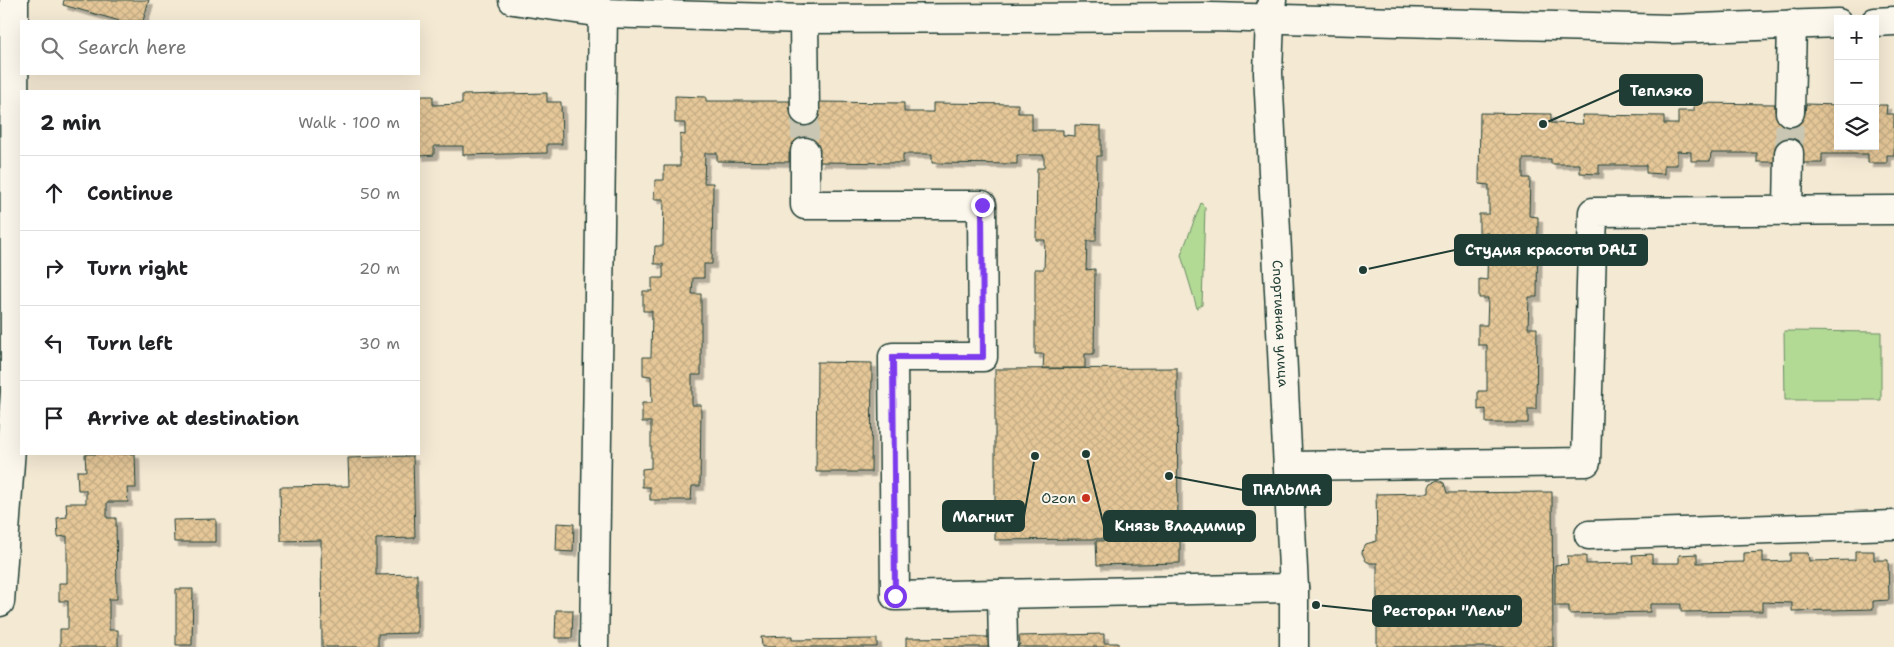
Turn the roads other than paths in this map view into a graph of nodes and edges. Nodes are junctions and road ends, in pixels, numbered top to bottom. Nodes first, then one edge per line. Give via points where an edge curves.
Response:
1 (14, 0) edge
2 (513, 0) edge
3 (1271, 9) edge
4 (603, 13) junction
5 (804, 19) junction
6 (1894, 21) edge
7 (1879, 22) edge
8 (1834, 23) edge
9 (1792, 24) junction
10 (6, 107) edge
11 (805, 111) tunnel mouth
12 (1790, 112) tunnel mouth
13 (805, 152) tunnel mouth
14 (1789, 153) tunnel mouth
15 (1788, 210) junction
16 (1894, 210) edge
17 (18, 392) edge
18 (1288, 466) junction
19 (1894, 525) edge
20 (1589, 535) dead end
21 (1294, 588) junction
22 (1002, 594) junction
23 (0, 602) edge
24 (1003, 645) dead end
25 (594, 647) edge
26 (1294, 647) edge

1 - 10 street
2 - 4 street
3 - 5 street
3 - 9 street via 1671,29
3 - 18 street, Спортивная улица via 1268,73
4 - 5 street
4 - 25 street
5 - 11 street
6 - 7 street
8 - 9 street
9 - 12 street
10 - 17 street
13 - 22 street via 805,205 982,205 983,357 893,357 895,596
14 - 15 street
15 - 16 street
15 - 18 street via 1594,212 1586,462
17 - 23 street
18 - 21 street, Спортивная улица
19 - 20 street
21 - 22 street
21 - 26 street, Спортивная улица
22 - 24 street

